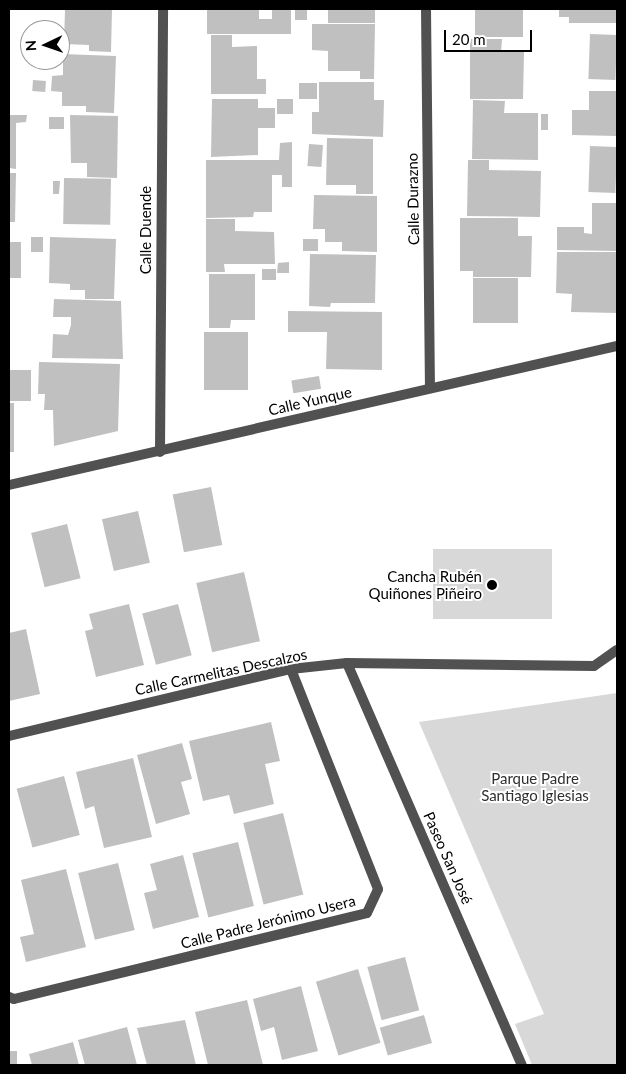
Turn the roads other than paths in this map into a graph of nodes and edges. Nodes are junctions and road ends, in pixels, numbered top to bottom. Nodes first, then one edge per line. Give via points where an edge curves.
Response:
1 (162, 9) edge
2 (426, 9) edge
3 (617, 346) edge
4 (430, 388) junction
5 (160, 452) junction
6 (9, 485) edge
7 (617, 650) edge
8 (347, 663) junction
9 (291, 669) junction
10 (9, 736) edge
11 (9, 997) edge
12 (522, 1065) edge

1 - 5 street, Calle Duende
2 - 4 street, Calle Durazno
3 - 4 street, Calle Yunque
4 - 5 street, Calle Yunque
5 - 6 street, Calle Yunque
7 - 8 street, Calle Carmelitas Descalzos via 594,666
8 - 9 street, Calle Carmelitas Descalzos
8 - 12 street, Paseo San José
9 - 10 street, Calle Carmelitas Descalzos
9 - 11 street, Calle Padre Jerónimo Usera via 378,889 367,913 14,999

